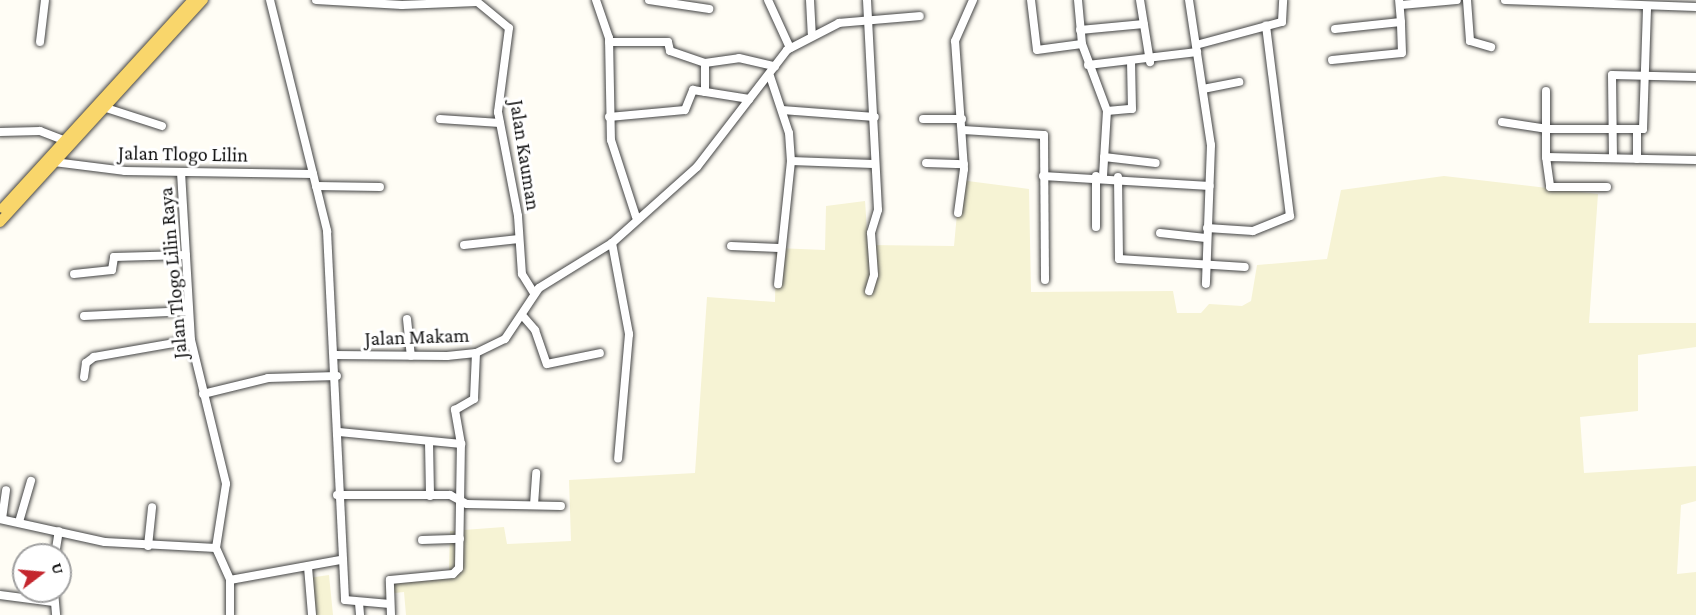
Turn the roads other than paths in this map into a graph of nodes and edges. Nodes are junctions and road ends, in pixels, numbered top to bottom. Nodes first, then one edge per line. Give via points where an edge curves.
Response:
1 (45, 0) edge
2 (203, 0) edge
3 (270, 0) edge
4 (315, 0) edge
5 (596, 0) edge
6 (648, 0) edge
7 (768, 0) edge
8 (810, 0) edge
9 (867, 0) edge
10 (973, 0) edge
11 (1031, 0) edge
12 (1078, 0) edge
13 (1140, 0) edge
14 (1189, 0) edge
15 (1283, 0) edge
16 (1457, 0) edge
17 (1467, 0) edge
18 (1505, 0) edge
19 (190, 1) edge
20 (347, 1) edge
21 (476, 1) edge
22 (1400, 2) edge
23 (1628, 4) edge
24 (1696, 7) edge
25 (1647, 8) junction
26 (709, 9) dead end
27 (920, 16) dead end
28 (869, 22) junction
29 (1401, 22) junction
30 (1144, 24) junction
31 (1266, 26) junction
32 (1335, 28) dead end
33 (1080, 30) junction
34 (812, 33) junction
35 (40, 42) dead end
36 (609, 42) junction
37 (1082, 44) junction
38 (1491, 47) dead end
39 (790, 48) junction
40 (1197, 49) junction
41 (1332, 60) dead end
42 (1150, 62) junction
43 (705, 63) junction
44 (1131, 63) junction
45 (1088, 65) junction
46 (775, 66) junction
47 (770, 76) junction
48 (1645, 76) junction
49 (1696, 77) edge
50 (121, 82) junction
51 (1239, 82) dead end
52 (1203, 89) junction
53 (705, 92) junction
54 (1546, 92) dead end
55 (749, 99) junction
56 (102, 107) junction
57 (782, 110) junction
58 (1107, 111) junction
59 (609, 117) junction
60 (875, 117) junction
61 (440, 119) dead end
62 (923, 119) dead end
63 (962, 119) junction
64 (1502, 122) dead end
65 (500, 123) junction
66 (162, 126) dead end
67 (1547, 129) junction
68 (963, 130) junction
69 (1612, 130) junction
70 (1637, 130) junction
71 (0, 132) edge
72 (63, 140) junction
73 (1104, 157) junction
74 (1546, 157) junction
75 (1612, 158) junction
76 (1637, 159) junction
77 (1696, 160) edge
78 (791, 161) junction
79 (54, 162) junction
80 (926, 163) dead end
81 (1156, 163) dead end
82 (873, 164) junction
83 (964, 164) junction
84 (181, 172) junction
85 (313, 174) junction
86 (1043, 176) junction
87 (1100, 176) junction
88 (1118, 177) junction
89 (316, 186) junction
90 (1210, 186) junction
91 (380, 187) dead end
92 (1607, 187) dead end
93 (2, 206) edge
94 (958, 213) dead end
95 (636, 217) junction
96 (0, 222) edge
97 (1096, 227) dead end
98 (1207, 228) junction
99 (1160, 233) dead end
100 (1206, 238) junction
101 (519, 239) junction
102 (612, 243) junction
103 (464, 245) dead end
104 (731, 246) dead end
105 (779, 248) junction
106 (186, 255) junction
107 (1203, 262) junction
108 (1245, 267) dead end
109 (74, 274) dead end
110 (1045, 280) dead end
111 (778, 284) dead end
112 (1206, 284) dead end
113 (870, 291) dead end
114 (534, 293) junction
115 (189, 311) junction
116 (522, 315) junction
117 (84, 316) dead end
118 (407, 319) dead end
119 (191, 340) junction
120 (600, 352) dead end
121 (476, 353) junction
122 (334, 355) junction
123 (411, 356) junction
124 (337, 376) junction
125 (84, 377) dead end
126 (203, 394) junction
127 (339, 432) junction
128 (429, 442) junction
129 (461, 444) junction
130 (618, 459) dead end
131 (536, 473) dead end
132 (31, 481) dead end
133 (6, 490) dead end
134 (338, 495) junction
135 (430, 496) junction
136 (461, 501) junction
137 (534, 505) junction
138 (561, 506) dead end
139 (152, 507) dead end
140 (1, 519) edge
141 (19, 522) junction
142 (60, 531) junction
143 (460, 539) junction
144 (422, 540) dead end
145 (58, 543) edge
146 (148, 546) junction
147 (216, 548) junction
148 (340, 560) junction
149 (308, 567) junction
150 (230, 580) junction
151 (359, 603) junction
152 (390, 604) junction
153 (230, 615) edge
154 (312, 615) edge
155 (360, 615) edge
156 (391, 615) edge

1 - 35 street
2 - 50 main road
3 - 85 street
4 - 20 street
5 - 36 street
6 - 26 street
7 - 39 street
8 - 34 street
9 - 28 street
10 - 63 street via 955,41
11 - 37 street via 1037,50
12 - 33 street
13 - 30 street
14 - 40 street
15 - 31 street via 1286,20
16 - 22 street
17 - 38 street via 1470,41
18 - 23 street
19 - 50 main road
20 - 21 street
21 - 65 street, Jalan Kauman via 509,28 498,90
22 - 29 street
23 - 25 street
24 - 25 street
25 - 48 street
27 - 28 street
28 - 34 street via 839,23
28 - 60 street
29 - 32 street
29 - 41 street via 1402,53
30 - 33 street
30 - 42 street
31 - 40 street
31 - 98 street via 1290,216 1253,231
33 - 37 street
34 - 39 street
36 - 43 street via 668,42 670,51
36 - 59 street
37 - 45 street
39 - 46 street
40 - 42 street
40 - 52 street
42 - 44 street
43 - 46 street via 736,57
43 - 53 street
44 - 45 street
44 - 58 street via 1132,109
45 - 58 street
46 - 47 street
47 - 55 street
47 - 57 street
48 - 49 street
48 - 69 street via 1611,75
48 - 70 street via 1644,128
50 - 56 main road
50 - 72 main road
51 - 52 street
52 - 90 street
53 - 55 street
53 - 59 street via 691,91 685,110
54 - 67 street
55 - 95 street via 697,167
56 - 66 street
56 - 79 main road
57 - 60 street
57 - 78 street
58 - 73 street
59 - 95 street via 611,140
60 - 82 street
61 - 65 street
62 - 63 street
63 - 68 street
64 - 67 street
65 - 101 street, Jalan Kauman
67 - 69 street
67 - 74 street
68 - 83 street
68 - 86 street via 1044,135
69 - 70 street
69 - 75 street
70 - 76 street
71 - 72 street via 40,131
72 - 93 main road
73 - 81 street
73 - 87 street
74 - 75 street
74 - 92 street via 1548,182
75 - 76 street
76 - 77 street
78 - 82 street
78 - 105 street
79 - 84 street, Jalan Tlogo Lilin
79 - 96 main road
80 - 83 street
82 - 113 street via 878,210 871,233 874,275
83 - 94 street
84 - 85 street, Jalan Tlogo Lilin
84 - 106 street, Jalan Tlogo Lilin Raya
85 - 89 street
86 - 87 street
86 - 110 street
87 - 88 street
87 - 97 street
88 - 90 street
88 - 107 street via 1119,259
89 - 91 street
89 - 122 street via 327,231
90 - 98 street
95 - 102 street
98 - 100 street
99 - 100 street
100 - 107 street
101 - 103 street
101 - 114 street, Jalan Kauman via 522,274
102 - 114 street
102 - 130 street via 629,334
104 - 105 street
105 - 111 street
106 - 109 street via 114,257 111,270
106 - 115 street, Jalan Tlogo Lilin Raya
107 - 108 street
107 - 112 street
114 - 116 street, Jalan Makam
115 - 117 street
115 - 119 street, Jalan Tlogo Lilin Raya
116 - 120 street via 535,330 547,364
116 - 121 street, Jalan Makam via 505,339
118 - 123 street
119 - 125 street via 94,357 86,363
119 - 126 street, Jalan Tlogo Lilin Raya
121 - 123 street, Jalan Makam
121 - 129 street via 474,399 455,410
122 - 123 street, Jalan Makam
122 - 124 street
124 - 126 street via 268,378
124 - 127 street
126 - 147 street, Jalan Tlogo Lilin Raya via 226,484
127 - 128 street
127 - 134 street
128 - 129 street
128 - 135 street
129 - 136 street
131 - 137 street
132 - 141 street
133 - 140 street
134 - 135 street
134 - 148 street
135 - 136 street
136 - 137 street
136 - 143 street
137 - 138 street
139 - 146 street
140 - 141 street
141 - 142 street
142 - 145 street
142 - 146 street
143 - 144 street
143 - 152 street via 457,572 392,579
146 - 147 street
147 - 150 street
148 - 149 street
148 - 151 street via 345,600
149 - 150 street
149 - 154 street
150 - 153 street
151 - 152 street
151 - 155 street
152 - 156 street

